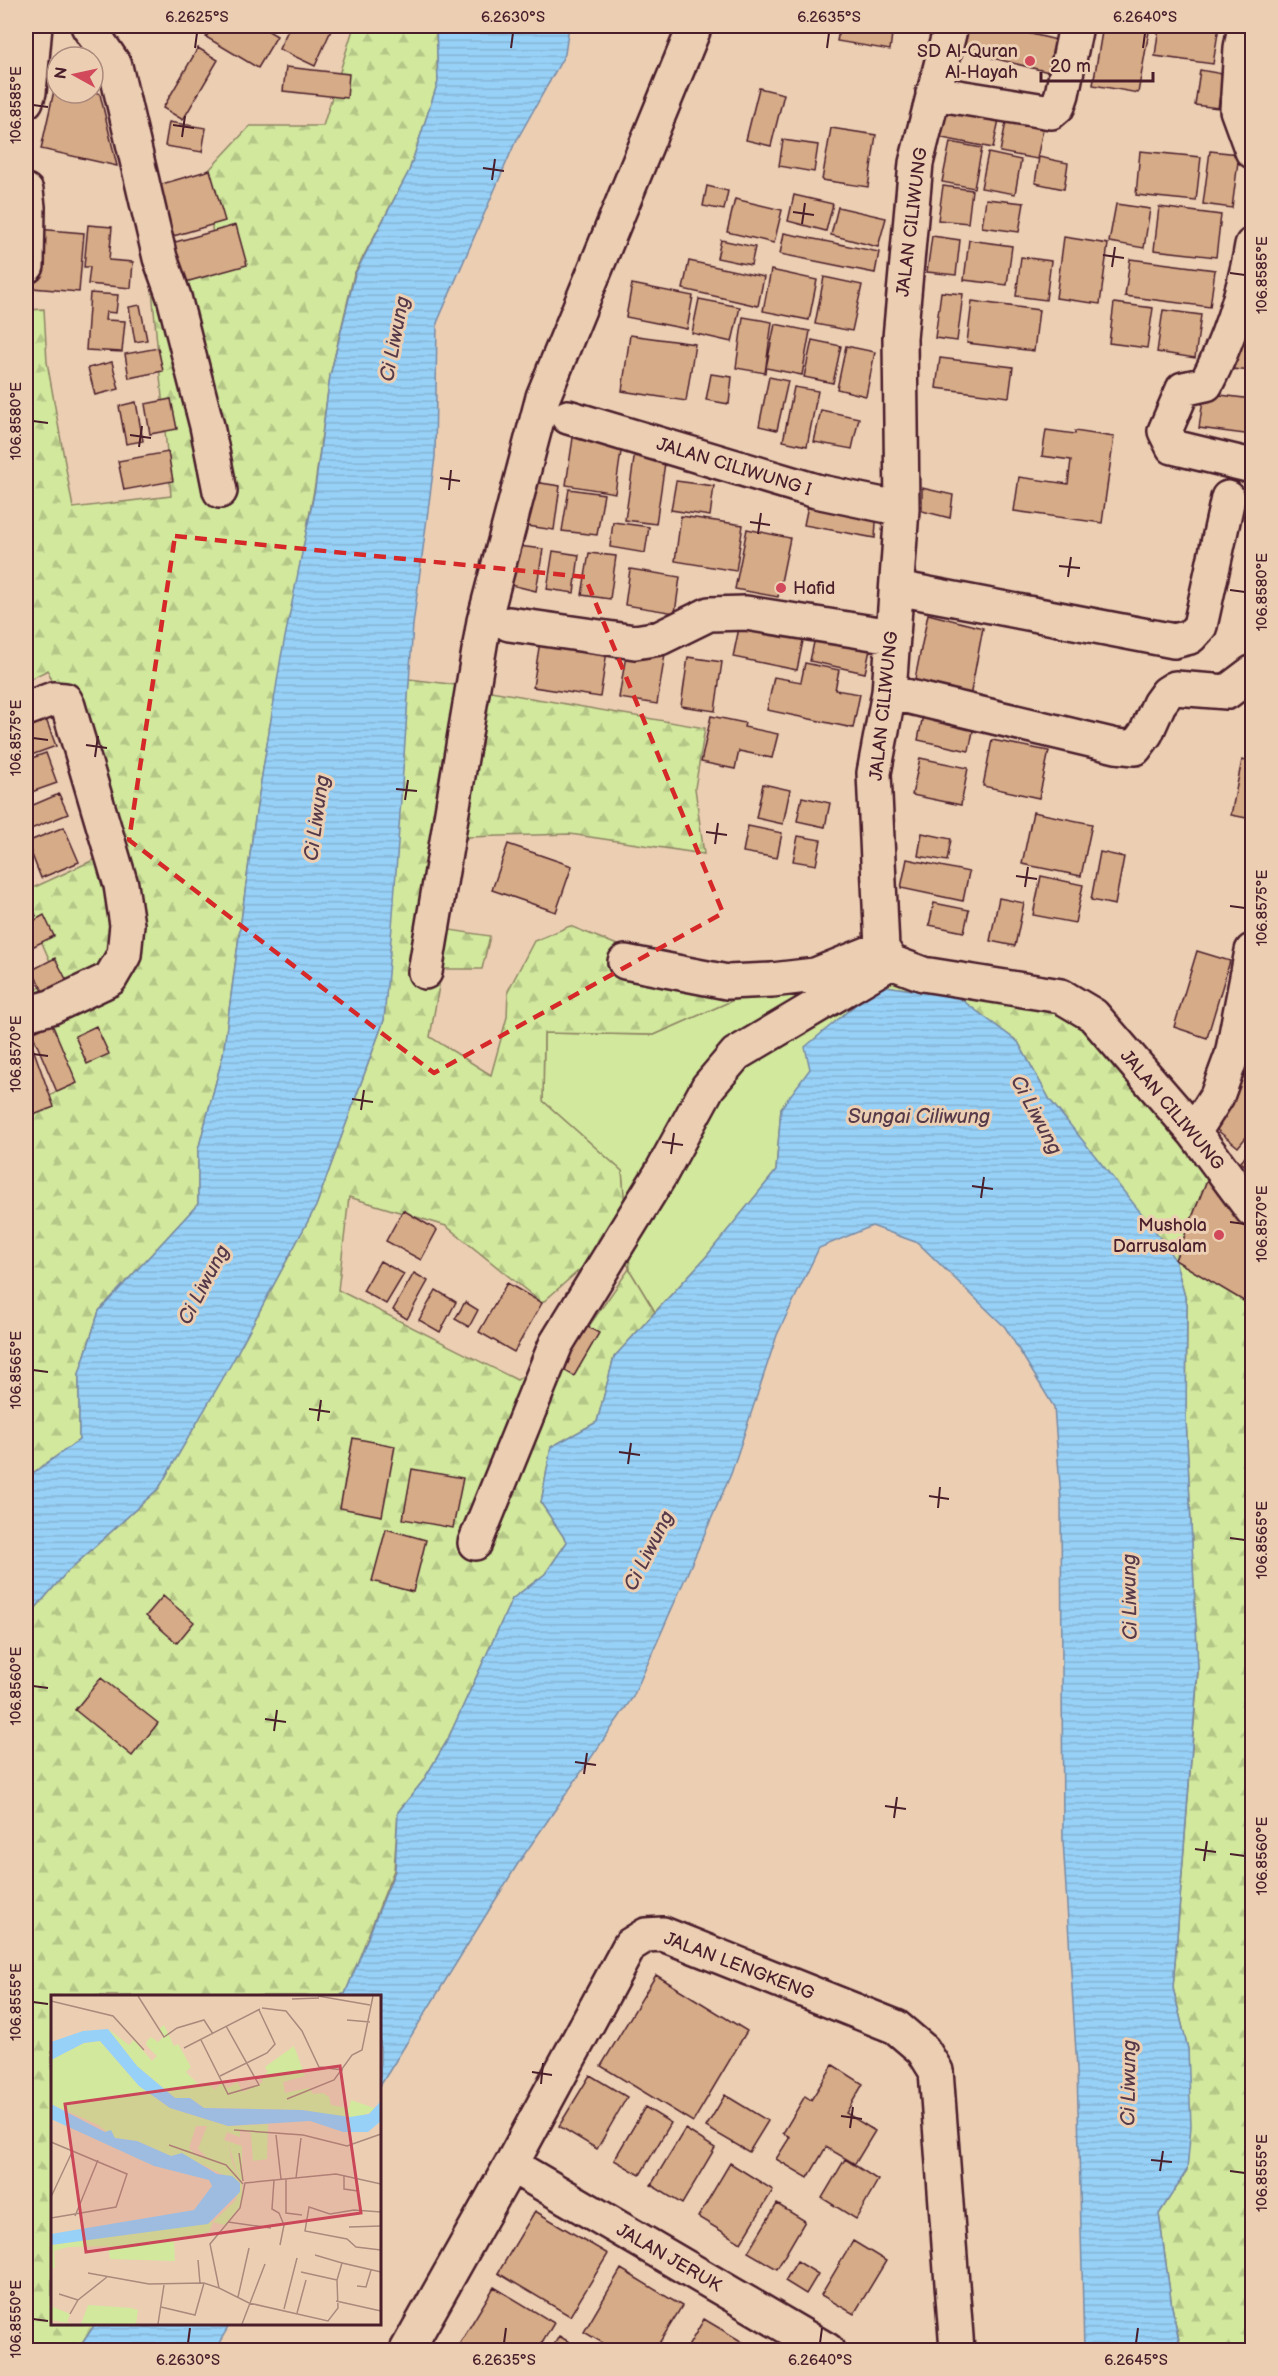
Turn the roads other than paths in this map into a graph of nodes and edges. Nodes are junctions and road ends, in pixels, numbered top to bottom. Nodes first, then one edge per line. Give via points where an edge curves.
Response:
1 (35, 26) edge
2 (87, 26) edge
3 (691, 26) edge
4 (951, 26) edge
5 (1076, 26) edge
6 (1245, 26) edge
7 (933, 93) junction
8 (26, 101) edge
9 (1252, 151) edge
10 (26, 191) edge
11 (1252, 245) edge
12 (27, 266) edge
13 (568, 417) dead end
14 (1252, 466) edge
15 (220, 491) dead end
16 (1228, 498) dead end
17 (902, 509) junction
18 (897, 588) junction
19 (509, 624) dead end
20 (892, 636) junction
21 (1252, 674) edge
22 (889, 692) junction
23 (26, 709) edge
24 (1252, 951) edge
25 (887, 955) junction
26 (625, 962) dead end
27 (424, 972) dead end
28 (26, 1014) edge
29 (1194, 1132) junction
30 (1252, 1210) edge
31 (475, 1543) dead end
32 (511, 2165) junction
33 (406, 2350) edge
34 (827, 2350) edge
35 (957, 2350) edge

1 - 8 street
2 - 15 street via 115,66
3 - 27 street via 693,32 543,397 484,621
4 - 7 street, JALAN CILIWUNG
5 - 7 street via 1060,100 1051,112
6 - 9 street via 1237,110
7 - 17 street, JALAN CILIWUNG via 915,163 900,338
10 - 12 street
11 - 14 street via 1229,333 1216,365 1206,384 1183,389 1165,430 1173,447
13 - 17 street, JALAN CILIWUNG I via 816,491
16 - 18 street via 1200,626 1190,637 1174,641
17 - 18 street, JALAN CILIWUNG
18 - 20 street, JALAN CILIWUNG
19 - 20 street via 634,642 660,638 709,614 746,613
20 - 22 street, JALAN CILIWUNG
21 - 22 street via 1227,692 1175,688 1167,693 1135,748
22 - 25 street, JALAN CILIWUNG via 874,774
23 - 28 street via 53,699 65,700 121,885 127,925 124,955 110,979 51,1007
24 - 29 street via 1232,1055 1217,1096
25 - 26 street via 815,975 727,982
25 - 29 street, JALAN CILIWUNG via 923,974 1061,996 1093,1015
25 - 31 street via 736,1054 708,1087 660,1175 556,1344
29 - 30 street, JALAN CILIWUNG
32 - 33 street, JALAN LENGKENG
32 - 34 street, JALAN JERUK
32 - 35 street, JALAN LENGKENG via 630,1945 646,1935 663,1934 896,2027 923,2050 936,2071

